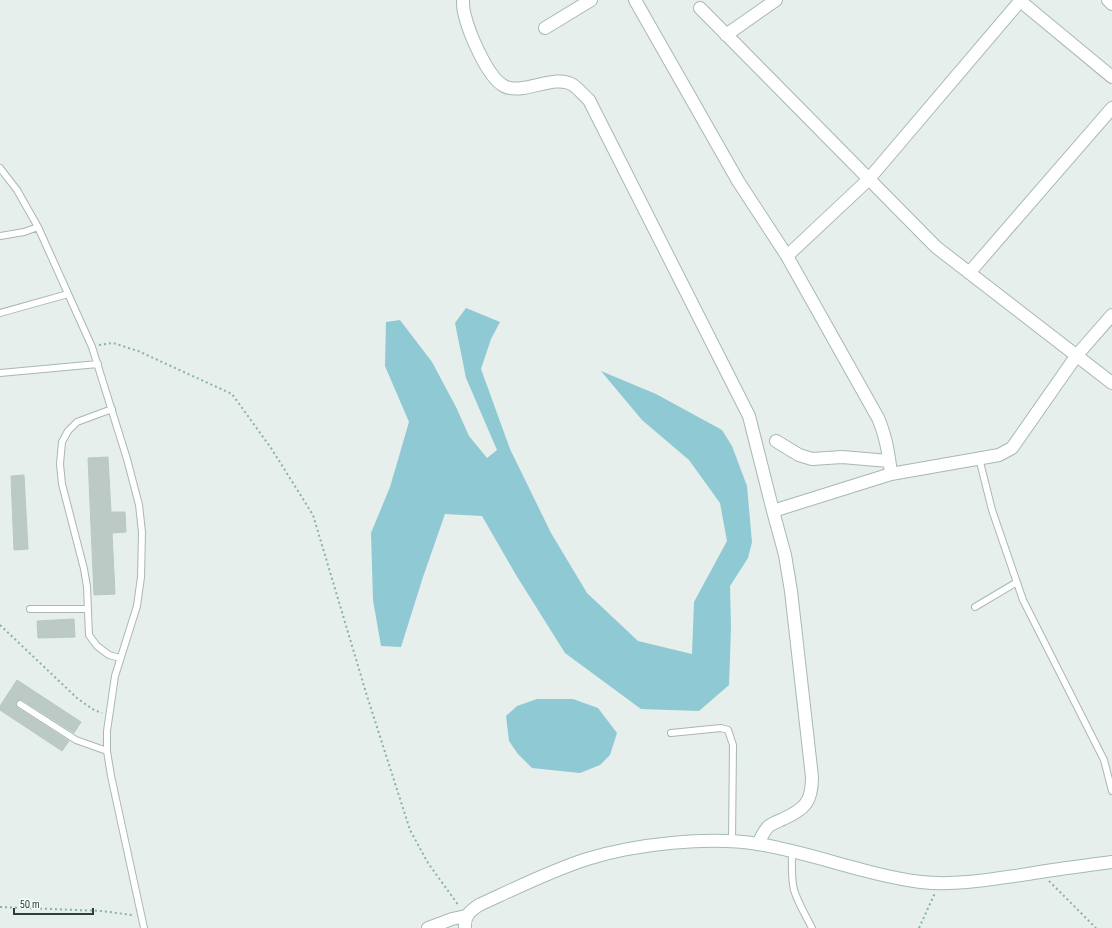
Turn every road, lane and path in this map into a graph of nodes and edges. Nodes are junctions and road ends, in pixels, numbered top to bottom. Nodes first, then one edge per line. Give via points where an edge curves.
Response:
1 (463, 0) edge
2 (591, 0) edge
3 (635, 0) edge
4 (776, 0) edge
5 (1020, 0) edge
6 (1108, 0) edge
7 (1112, 4) edge
8 (700, 8) dead end
9 (545, 28) dead end
10 (726, 35) junction
11 (1112, 76) edge
12 (1112, 108) edge
13 (0, 168) edge
14 (868, 180) junction
15 (38, 228) junction
16 (0, 236) edge
17 (787, 256) junction
18 (969, 273) junction
19 (68, 294) junction
20 (0, 313) edge
21 (1112, 315) edge
22 (92, 347) junction
23 (1077, 355) junction
24 (98, 364) junction
25 (0, 373) edge
26 (1112, 383) edge
27 (112, 409) junction
28 (776, 441) dead end
29 (979, 458) junction
30 (890, 461) junction
31 (891, 474) junction
32 (773, 510) junction
33 (1017, 582) junction
34 (975, 607) dead end
35 (30, 609) dead end
36 (88, 609) junction
37 (0, 625) edge
38 (120, 658) junction
39 (20, 704) dead end
40 (109, 716) junction
41 (671, 733) dead end
42 (107, 751) junction
43 (1112, 791) edge
44 (732, 842) junction
45 (758, 844) junction
46 (792, 852) junction
47 (1112, 862) edge
48 (1040, 872) junction
49 (940, 883) junction
50 (0, 907) edge
51 (141, 916) junction
52 (466, 922) edge
53 (144, 928) edge
54 (428, 928) edge
55 (812, 928) edge
56 (919, 928) edge
57 (1096, 928) edge

1 - 32 street via 463,11 480,56 492,76 504,86 517,88 558,82 572,85 589,100 749,416
2 - 9 street
3 - 17 street via 738,181
4 - 10 street
5 - 11 street
5 - 14 street
6 - 7 street
8 - 10 street
10 - 14 street
12 - 18 street
13 - 15 lane via 17,190
14 - 17 street
14 - 18 street via 936,247
15 - 16 lane
15 - 19 lane
17 - 30 street via 878,418 885,434
18 - 23 street
19 - 20 lane
19 - 22 lane
21 - 23 street
22 - 24 lane
22 - 52 path via 113,343 138,351 232,394 271,448 313,515 410,830
23 - 26 street
23 - 29 street via 1012,448 999,455
24 - 25 lane
24 - 27 lane
27 - 36 lane via 77,422 62,442 62,484 84,569
27 - 38 lane via 137,499 142,532 141,577 137,606
28 - 30 street via 799,455 812,459 842,457
29 - 31 street
29 - 33 lane via 992,510
30 - 31 street
31 - 32 street
32 - 45 street via 785,555 812,789 806,804 799,812 769,826
33 - 34 lane
33 - 43 lane via 1022,600 1104,760
35 - 36 lane
36 - 38 lane via 89,634 97,646 109,655
37 - 40 path via 78,698 94,710
38 - 40 lane
39 - 42 lane via 76,740
40 - 42 lane
41 - 44 lane via 721,728 728,730 733,745
42 - 51 lane
44 - 45 street
44 - 52 street via 639,847 585,860 549,873 479,905 471,910
45 - 46 street
46 - 49 street via 894,877
46 - 55 lane via 794,889
47 - 48 street
48 - 49 street
48 - 57 path
49 - 56 path
50 - 51 path via 102,911
51 - 53 lane
52 - 54 street via 452,919

